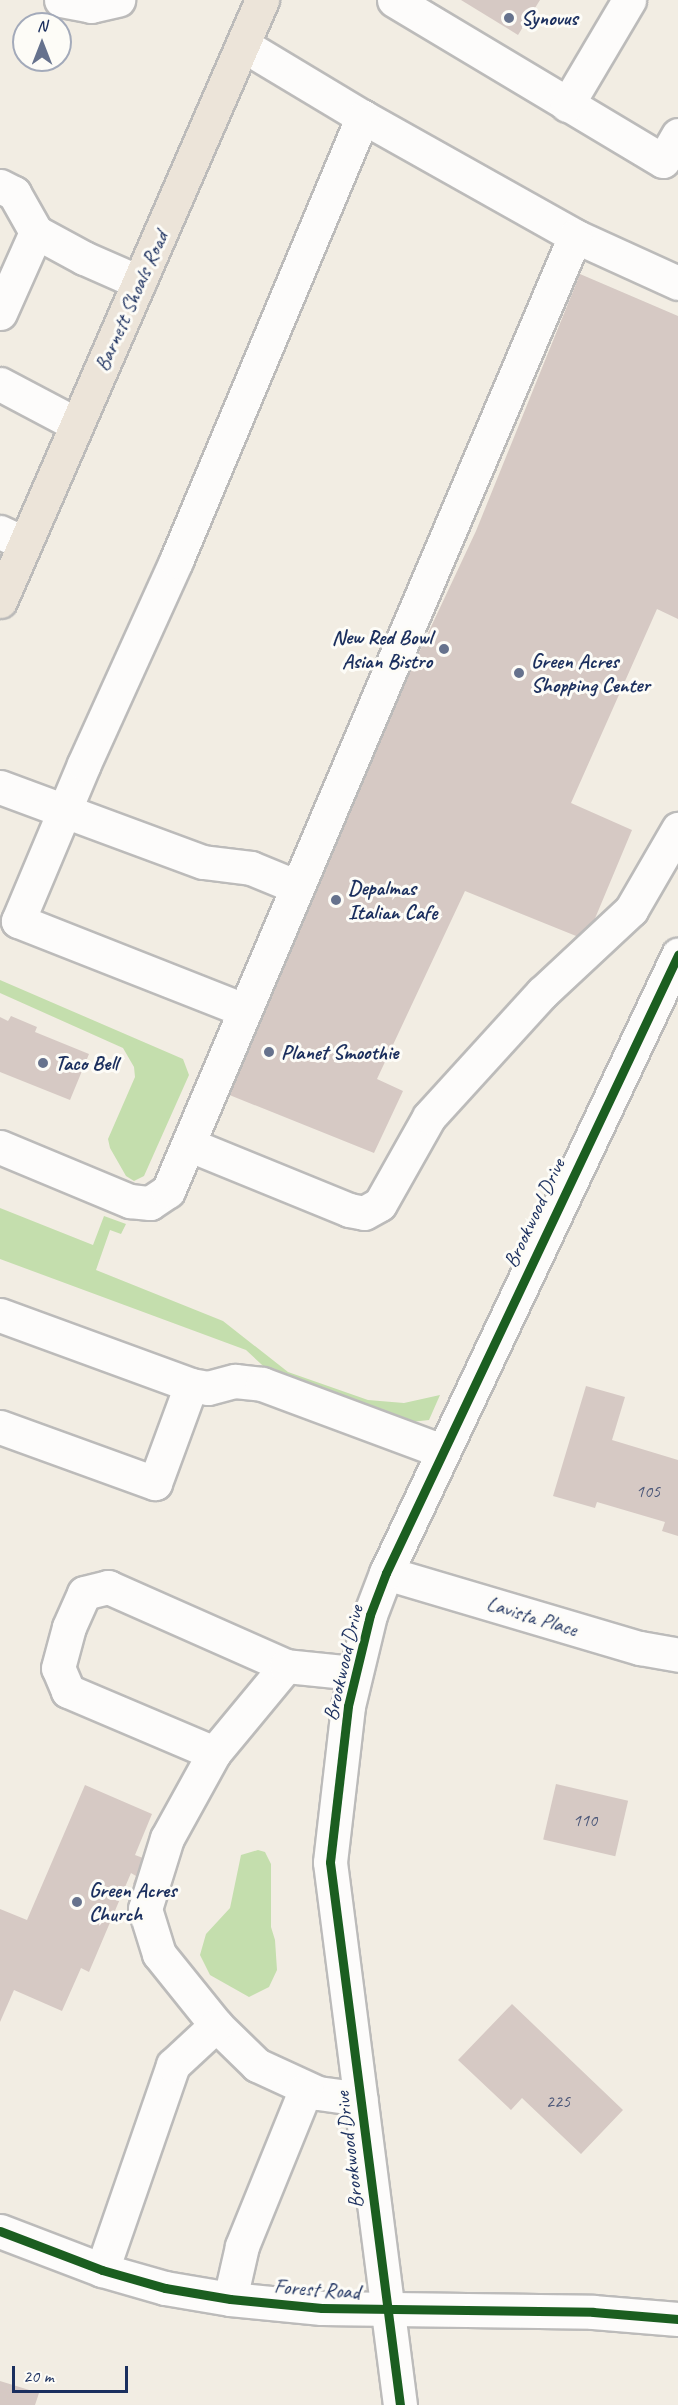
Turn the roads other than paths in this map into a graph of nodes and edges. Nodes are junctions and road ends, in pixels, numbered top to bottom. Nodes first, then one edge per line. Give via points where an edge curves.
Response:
1 (61, 0) edge
2 (118, 0) edge
3 (262, 0) edge
4 (394, 0) edge
5 (629, 0) edge
6 (243, 45) junction
7 (567, 105) junction
8 (363, 117) junction
9 (678, 135) edge
10 (0, 186) edge
11 (36, 232) junction
12 (575, 236) junction
13 (140, 282) junction
14 (678, 283) edge
15 (0, 313) edge
16 (0, 384) edge
17 (76, 424) junction
18 (12, 538) edge
19 (0, 601) edge
20 (0, 786) edge
21 (65, 810) junction
22 (678, 829) edge
23 (297, 887) junction
24 (678, 955) edge
25 (244, 1011) junction
26 (190, 1145) junction
27 (0, 1147) edge
28 (0, 1315) edge
29 (191, 1384) junction
30 (0, 1427) edge
31 (442, 1451) junction
32 (386, 1573) junction
33 (678, 1655) edge
34 (286, 1666) junction
35 (354, 1673) junction
36 (214, 1753) junction
37 (216, 2025) junction
38 (306, 2088) junction
39 (362, 2099) junction
40 (0, 2231) edge
41 (102, 2270) junction
42 (230, 2300) junction
43 (387, 2311) junction
44 (678, 2319) edge
45 (400, 2405) edge

1 - 2 street via 91,6
3 - 6 main road, Barnett Shoals Road
4 - 7 street
5 - 7 street
6 - 8 street
6 - 13 main road, Barnett Shoals Road
7 - 9 street via 663,161
8 - 12 street
8 - 21 street via 176,561
10 - 11 street via 14,193
11 - 13 street
11 - 15 street
12 - 14 street
12 - 23 street
13 - 17 main road, Barnett Shoals Road
16 - 17 street
17 - 18 main road, Barnett Shoals Road
18 - 19 main road, Barnett Shoals Road
20 - 21 street
21 - 23 street via 203,862 251,868
21 - 25 street via 18,921
22 - 26 street via 631,910 542,993 429,1117 380,1204 364,1213 349,1210
23 - 25 street
24 - 31 street, Brookwood Drive
25 - 26 street
26 - 27 street via 168,1191 150,1203 130,1201
28 - 29 street
29 - 30 street via 155,1483
29 - 31 street via 208,1388 235,1381 262,1384
31 - 32 street, Brookwood Drive
32 - 33 street, Lavista Place via 640,1648
32 - 35 street, Brookwood Drive
34 - 35 street
34 - 36 street
34 - 36 street via 108,1587 84,1593 69,1627 58,1668 68,1691
35 - 39 street, Brookwood Drive via 330,1862
36 - 37 street via 167,1838 145,1909 159,1954
37 - 38 street via 257,2065
37 - 41 street via 173,2065
38 - 39 street
38 - 42 street via 242,2246
39 - 43 street, Brookwood Drive
40 - 41 street, Forest Road
41 - 42 street, Forest Road via 165,2288
42 - 43 street, Forest Road
43 - 44 street, Forest Road via 592,2312
43 - 45 street, Brookwood Drive

